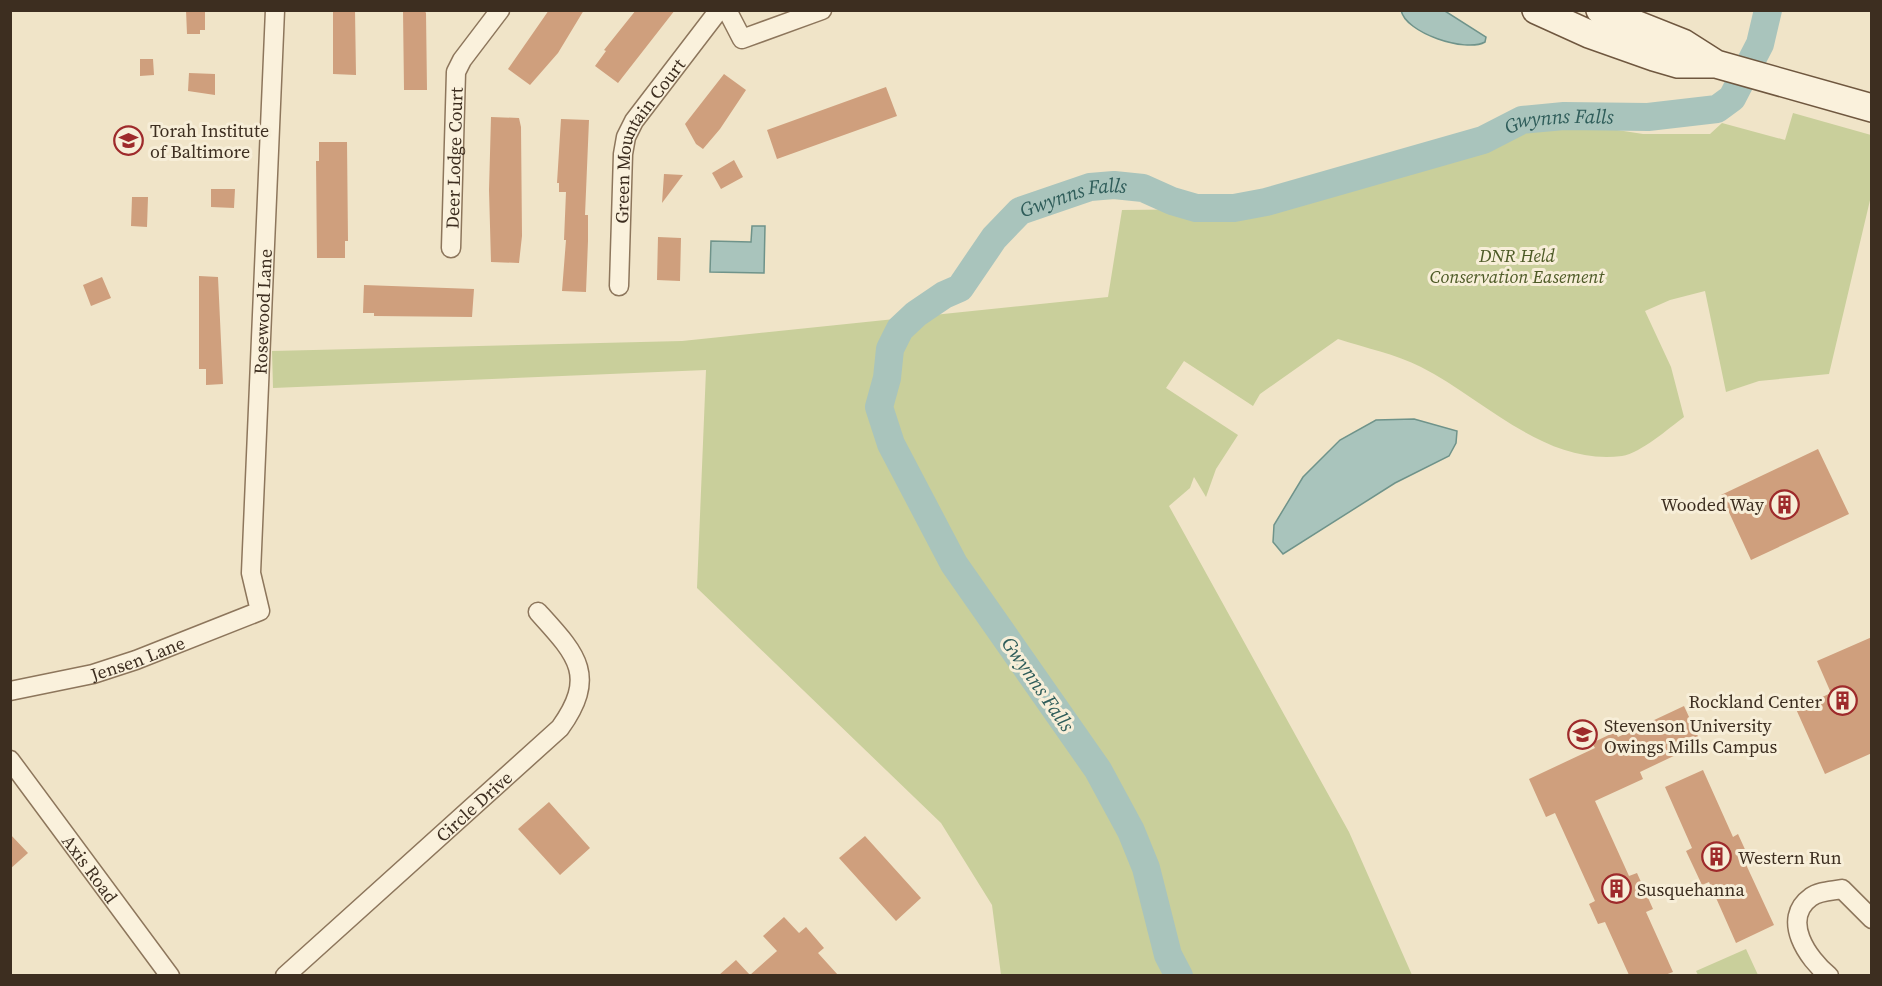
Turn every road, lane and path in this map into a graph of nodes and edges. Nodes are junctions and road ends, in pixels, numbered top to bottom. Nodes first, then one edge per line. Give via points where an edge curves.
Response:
1 (275, 10) edge
2 (500, 10) edge
3 (719, 10) edge
4 (727, 10) edge
5 (822, 10) edge
6 (1536, 10) edge
7 (1600, 10) edge
8 (1716, 64) junction
9 (1872, 108) edge
10 (451, 248) dead end
11 (619, 286) dead end
12 (260, 611) joint
13 (538, 612) dead end
14 (10, 691) edge
15 (10, 760) edge
16 (1872, 919) edge
17 (170, 975) edge
18 (285, 975) edge
19 (1829, 975) edge

1 - 12 street, Rosewood Lane via 251,573
2 - 10 street, Deer Lodge Court via 456,72
3 - 11 street, Green Mountain Court via 626,137
4 - 5 street via 742,39
6 - 8 main road via 1654,57 1678,64
7 - 8 main road via 1683,43
8 - 9 main road
12 - 14 street, Jensen Lane via 114,667
13 - 18 street, Circle Drive via 569,646 577,661 580,687 574,708 560,728
15 - 17 street, Axis Road
16 - 19 street via 1842,889 1812,896 1803,904 1797,925 1801,942 1808,955

